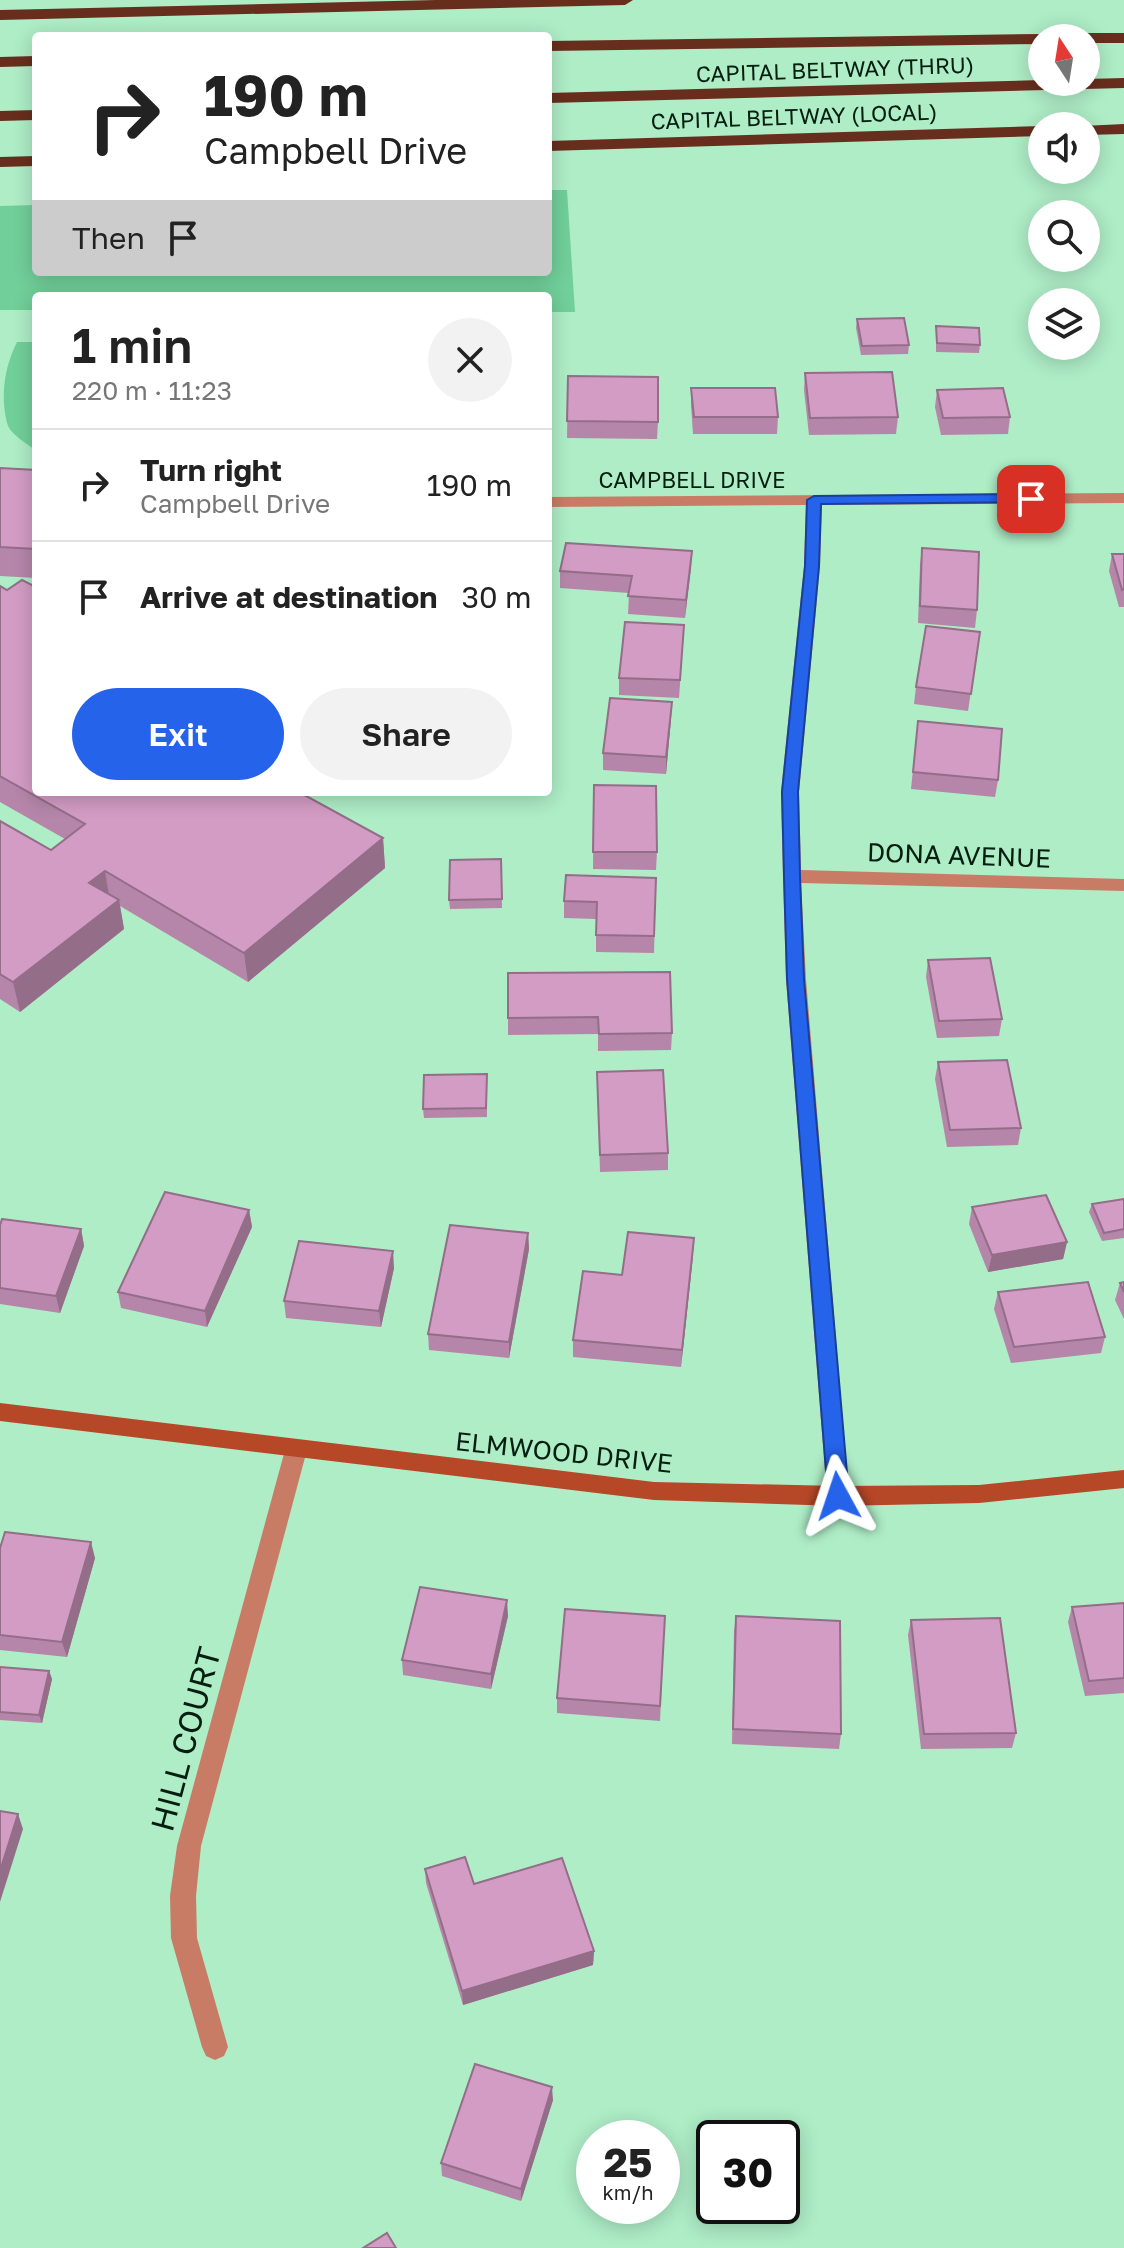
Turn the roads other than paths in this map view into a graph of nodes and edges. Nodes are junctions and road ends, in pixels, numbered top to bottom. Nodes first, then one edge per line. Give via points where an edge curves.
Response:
1 (625, 0) edge
2 (0, 15) edge
3 (1100, 38) edge
4 (1124, 38) edge
5 (1028, 39) edge
6 (552, 46) edge
7 (32, 61) edge
8 (0, 62) edge
9 (1124, 83) edge
10 (552, 98) edge
11 (32, 115) edge
12 (0, 116) edge
13 (1124, 129) edge
14 (1100, 130) edge
15 (1028, 131) edge
16 (552, 146) edge
17 (32, 161) edge
18 (0, 162) edge
19 (1124, 498) edge
20 (814, 500) junction
21 (552, 502) edge
22 (792, 876) junction
23 (1124, 885) edge
24 (0, 1412) edge
25 (296, 1450) junction
26 (1124, 1479) edge
27 (838, 1496) junction
28 (215, 2047) dead end

1 - 2 highway
3 - 4 highway
5 - 6 highway, CAPITAL BELTWAY (THRU)
7 - 8 highway
9 - 10 highway, CAPITAL BELTWAY (THRU)
11 - 12 highway
13 - 14 highway
15 - 16 highway, CAPITAL BELTWAY (LOCAL)
17 - 18 highway
19 - 20 street, CAMPBELL DRIVE
20 - 21 street, CAMPBELL DRIVE
20 - 22 street via 790,792
22 - 23 street, DONA AVENUE
22 - 27 street
24 - 25 street, ELMWOOD DRIVE
25 - 27 street, ELMWOOD DRIVE via 654,1491
25 - 28 street, HILL COURT via 189,1846 184,1938
26 - 27 street, ELMWOOD DRIVE via 979,1494

